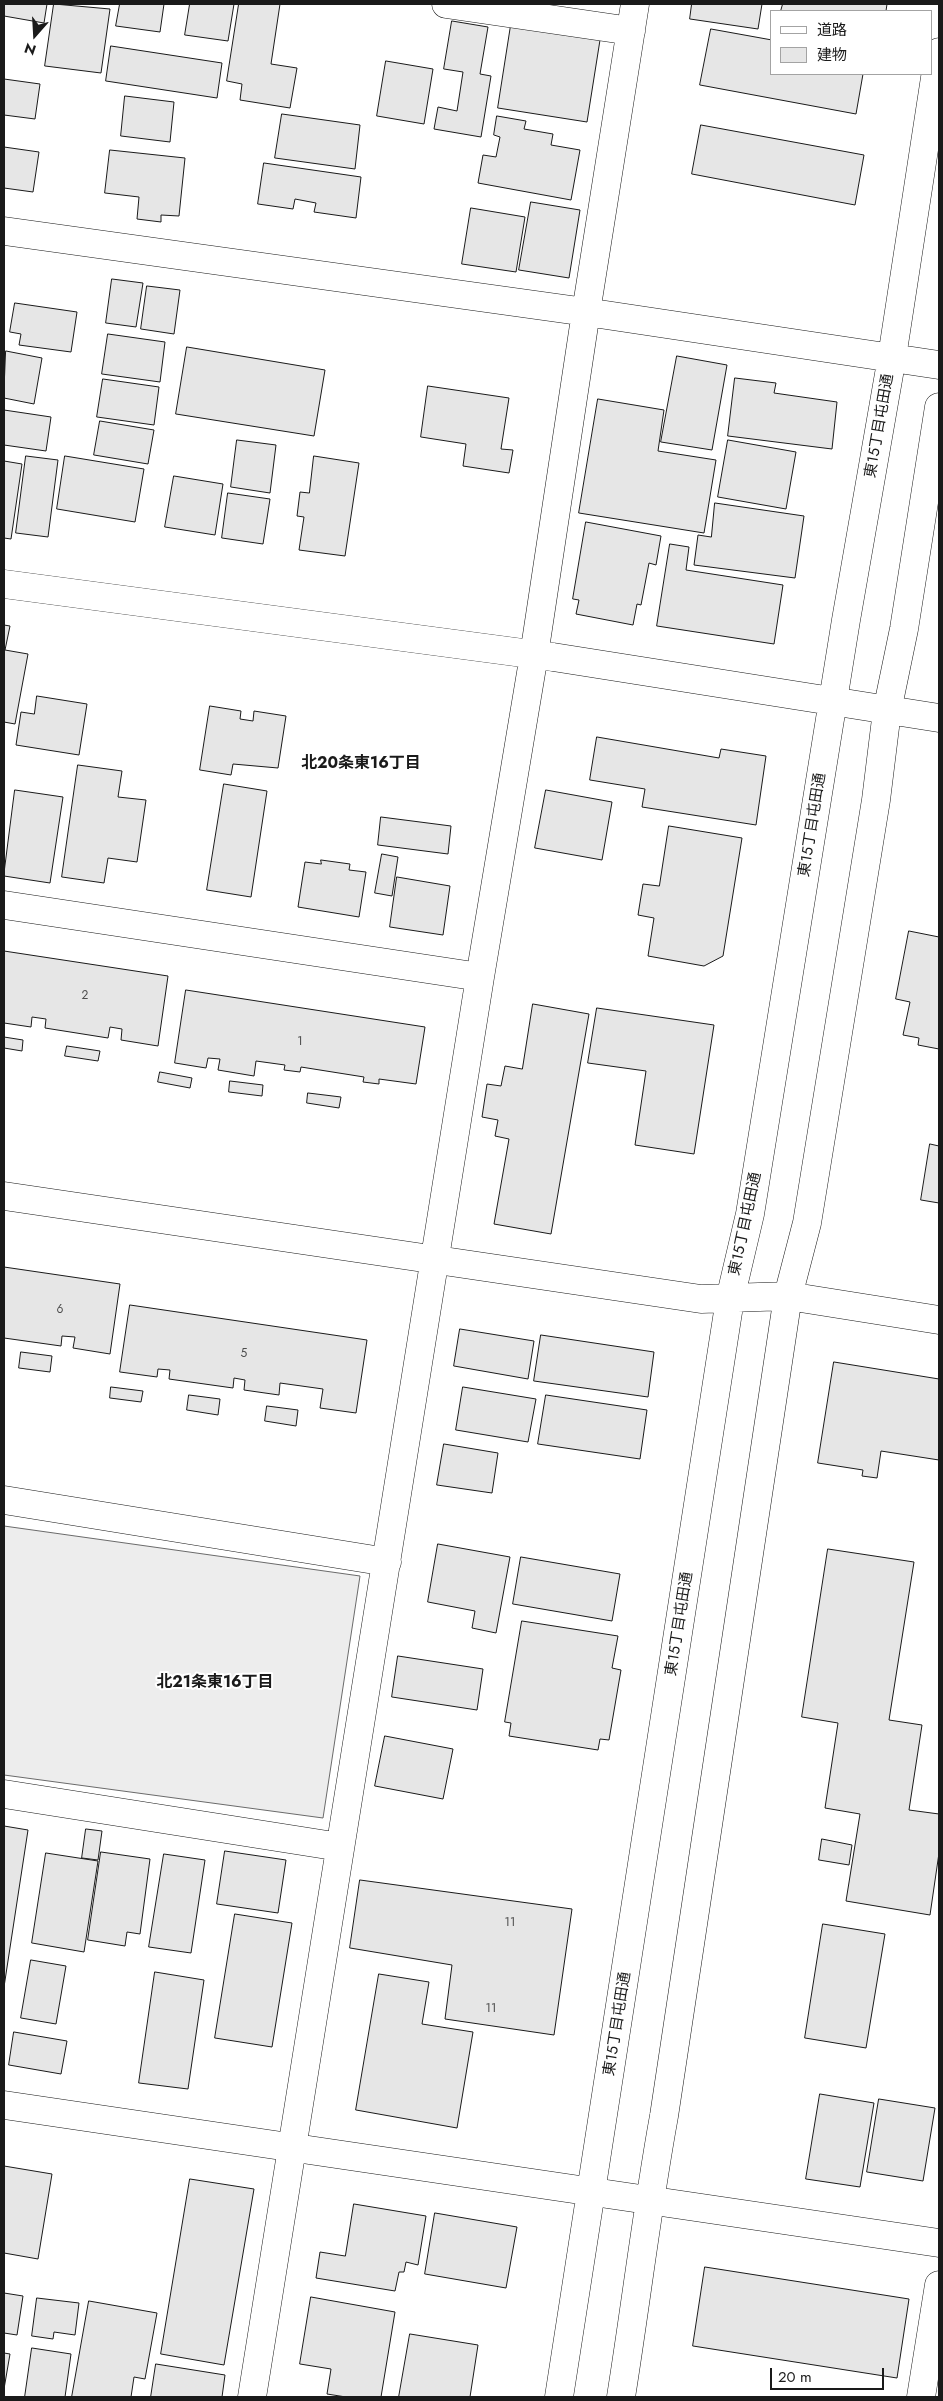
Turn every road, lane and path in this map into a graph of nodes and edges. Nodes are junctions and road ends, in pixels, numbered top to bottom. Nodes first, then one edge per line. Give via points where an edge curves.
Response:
1 (446, 4) edge
2 (635, 4) edge
3 (631, 31) junction
4 (939, 52) edge
5 (4, 231) edge
6 (586, 312) junction
7 (892, 357) junction
8 (939, 365) edge
9 (939, 407) edge
10 (4, 584) edge
11 (534, 655) junction
12 (834, 701) junction
13 (887, 711) junction
14 (939, 718) edge
15 (4, 905) edge
16 (480, 977) junction
17 (4, 1196) edge
18 (436, 1259) junction
19 (788, 1296) junction
20 (730, 1299) junction
21 (939, 1320) edge
22 (4, 1500) edge
23 (387, 1562) junction
24 (4, 1794) edge
25 (340, 1847) junction
26 (4, 2105) edge
27 (293, 2148) junction
28 (590, 2192) junction
29 (649, 2200) junction
30 (939, 2242) edge
31 (939, 2285) edge
32 (252, 2397) edge
33 (559, 2397) edge
34 (621, 2397) edge
35 (921, 2397) edge

1 - 3 street
2 - 3 street
3 - 6 street
4 - 7 street, 東15丁目屯田通
5 - 6 street
6 - 7 street
6 - 11 street
7 - 8 street
7 - 12 street, 東15丁目屯田通
9 - 13 street via 904,629
10 - 11 street
11 - 12 street
11 - 16 street
12 - 13 street
12 - 20 street, 東15丁目屯田通 via 750,1214
13 - 14 street
13 - 19 street via 876,800 807,1223
15 - 16 street
16 - 18 street
17 - 18 street
18 - 20 street via 701,1299
18 - 23 street
19 - 20 street
19 - 21 street
19 - 29 street
20 - 28 street, 東15丁目屯田通
22 - 23 street
23 - 25 street
24 - 25 street
25 - 27 street
26 - 27 street
27 - 28 street
27 - 32 street
28 - 29 street
28 - 33 street, 東15丁目屯田通
29 - 30 street
29 - 34 street
31 - 35 street

